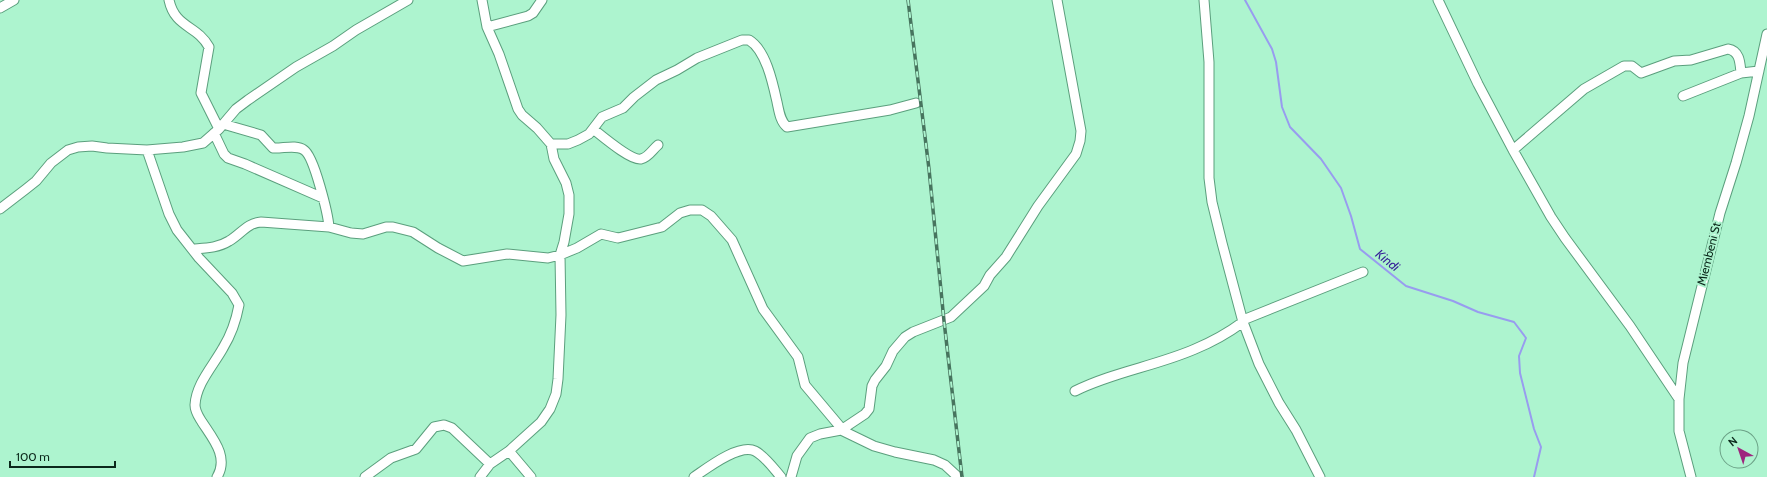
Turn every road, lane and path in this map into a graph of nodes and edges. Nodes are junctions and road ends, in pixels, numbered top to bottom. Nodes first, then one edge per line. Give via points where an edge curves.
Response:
1 (14, 0) edge
2 (169, 0) edge
3 (408, 0) edge
4 (482, 0) edge
5 (542, 0) edge
6 (1057, 0) edge
7 (1204, 0) edge
8 (1438, 0) edge
9 (0, 8) edge
10 (486, 27) junction
11 (1767, 34) edge
12 (1741, 73) junction
13 (1761, 75) edge
14 (1683, 96) dead end
15 (916, 103) dead end
16 (219, 129) junction
17 (593, 129) junction
18 (551, 144) junction
19 (658, 145) dead end
20 (147, 150) junction
21 (1513, 150) junction
22 (323, 198) junction
23 (0, 209) edge
24 (329, 227) junction
25 (193, 249) junction
26 (560, 255) junction
27 (1363, 272) dead end
28 (1243, 321) junction
29 (1075, 391) dead end
30 (1679, 399) junction
31 (841, 429) junction
32 (509, 451) junction
33 (490, 464) junction
34 (217, 477) edge
35 (365, 477) edge
36 (480, 477) edge
37 (531, 477) edge
38 (694, 477) edge
39 (781, 477) edge
40 (791, 477) edge
41 (958, 477) edge
42 (1320, 477) edge
43 (1691, 477) edge

1 - 9 street
2 - 16 street via 176,18 197,33 208,48 201,93
3 - 16 street via 268,86 236,109
4 - 10 street
5 - 10 street via 528,16
6 - 31 street via 1081,131 1076,154 1038,206 1006,257 979,291 951,317 905,337 893,351 872,386 869,409
7 - 28 street via 1209,62 1209,178 1212,202
8 - 21 street
10 - 18 street via 499,54 518,109
11 - 13 street, Miembeni St
12 - 13 street
12 - 14 street
12 - 21 street via 1738,57 1728,49 1691,60 1674,61 1641,73 1632,66 1624,66 1584,89
13 - 30 street, Miembeni St via 1705,268 1683,363
15 - 17 street via 890,110 788,127 781,119 773,83 760,50 749,40 742,40 697,58 656,80 623,108 602,117
16 - 20 street via 196,146
16 - 22 street via 224,154 228,158
16 - 22 street via 261,135 273,148 303,149 310,157
17 - 18 street via 589,134 568,144
17 - 19 street via 636,159 647,156
18 - 26 street via 554,159 569,195 569,214
20 - 23 street via 92,146 68,150 51,163 26,190
20 - 25 street via 169,214 177,230
21 - 30 street via 1564,238 1630,326
22 - 24 street via 328,212
24 - 25 street via 254,223 218,246
24 - 26 street via 362,234 386,227 413,232 463,261 507,254 548,258
25 - 34 street via 232,293 239,306 236,322 198,391 195,406 221,455 221,470
26 - 31 street via 601,234 618,238 628,237 662,228 685,211 702,210 711,216 732,240 763,308 798,356 805,385
26 - 32 street via 556,394 541,422
27 - 28 street
28 - 29 street via 1217,339 1194,350 1094,381
28 - 42 street via 1268,384
30 - 43 street, Miembeni St via 1679,431
31 - 40 street via 810,438 798,456
31 - 41 street via 881,448 934,460 945,465
32 - 33 street
32 - 37 street
33 - 35 street via 452,428 439,425 428,432 416,449 391,458
33 - 36 street
38 - 39 street via 732,454 751,449 763,457

